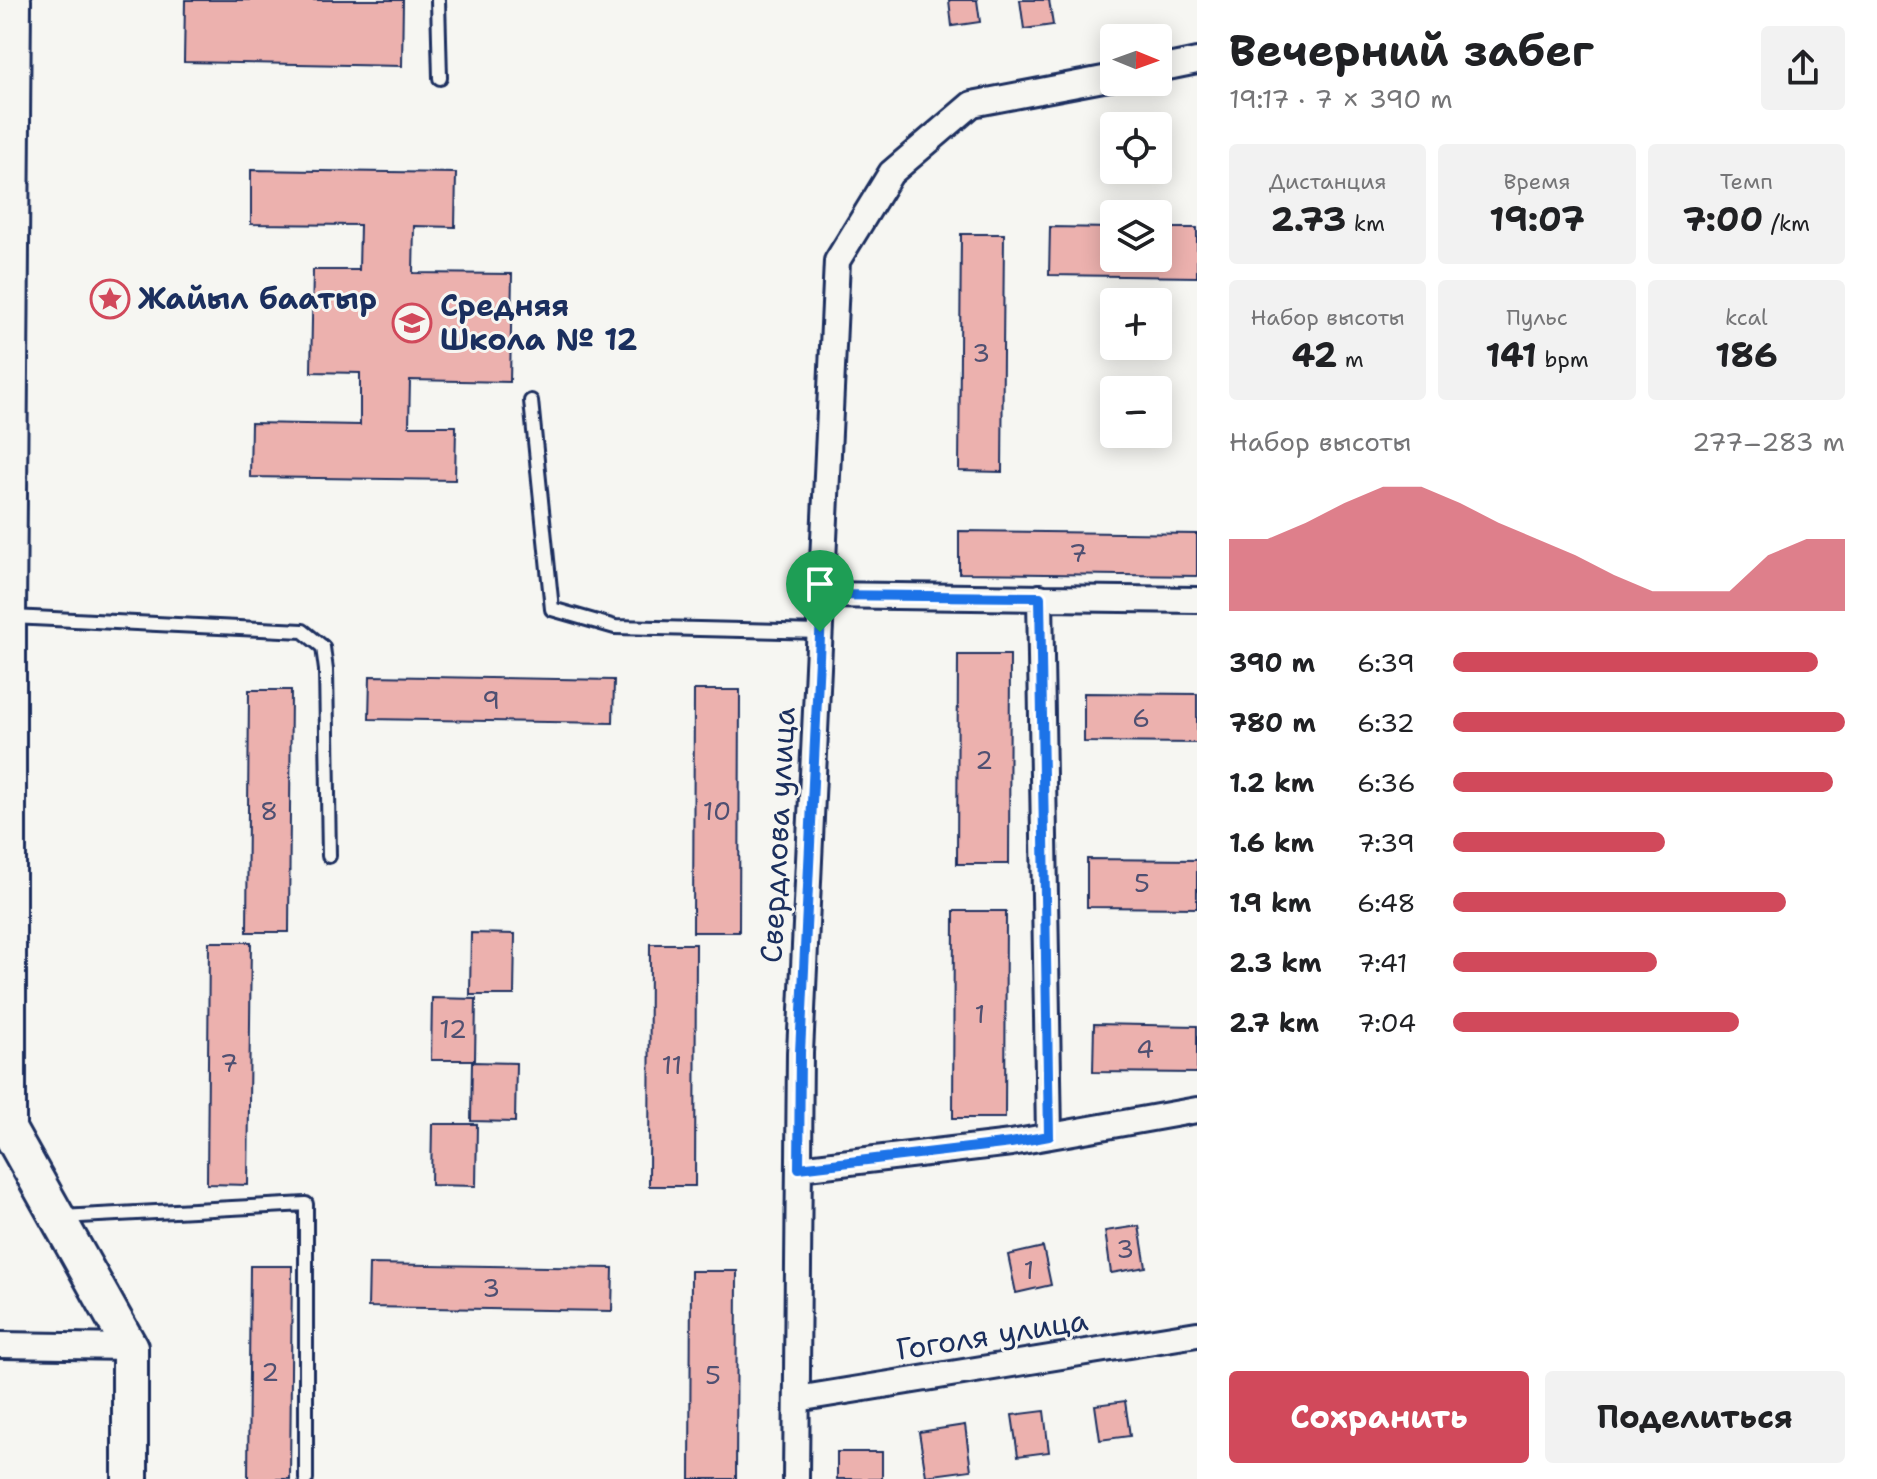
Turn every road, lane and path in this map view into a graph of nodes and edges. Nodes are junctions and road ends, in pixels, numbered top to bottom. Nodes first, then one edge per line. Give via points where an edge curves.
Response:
1 (13, 0) edge
2 (438, 0) edge
3 (1197, 61) edge
4 (1172, 66) edge
5 (440, 78) dead end
6 (1100, 80) edge
7 (531, 401) dead end
8 (822, 595) junction
9 (1040, 597) junction
10 (1197, 600) edge
11 (8, 617) junction
12 (820, 632) junction
13 (329, 856) dead end
14 (1197, 1110) edge
15 (1049, 1136) junction
16 (799, 1168) junction
17 (58, 1217) junction
18 (1197, 1334) edge
19 (0, 1345) edge
20 (130, 1347) junction
21 (797, 1399) junction
22 (130, 1479) edge
23 (306, 1479) edge
24 (796, 1479) edge

1 - 11 street
2 - 5 lane
3 - 4 street
6 - 8 street, Свердлова улица via 972,104 891,173 837,261
7 - 12 lane via 552,609 615,627
8 - 9 street
8 - 12 street, Свердлова улица
9 - 10 street
9 - 15 street
11 - 13 lane via 303,631 323,647 326,670
11 - 17 street via 8,1129
12 - 16 street, Свердлова улица
14 - 15 street
15 - 16 street
16 - 21 street, Свердлова улица
17 - 20 street
17 - 23 lane via 306,1204
18 - 21 street, Гоголя улица
19 - 20 street
20 - 22 street
21 - 24 street, Свердлова улица

